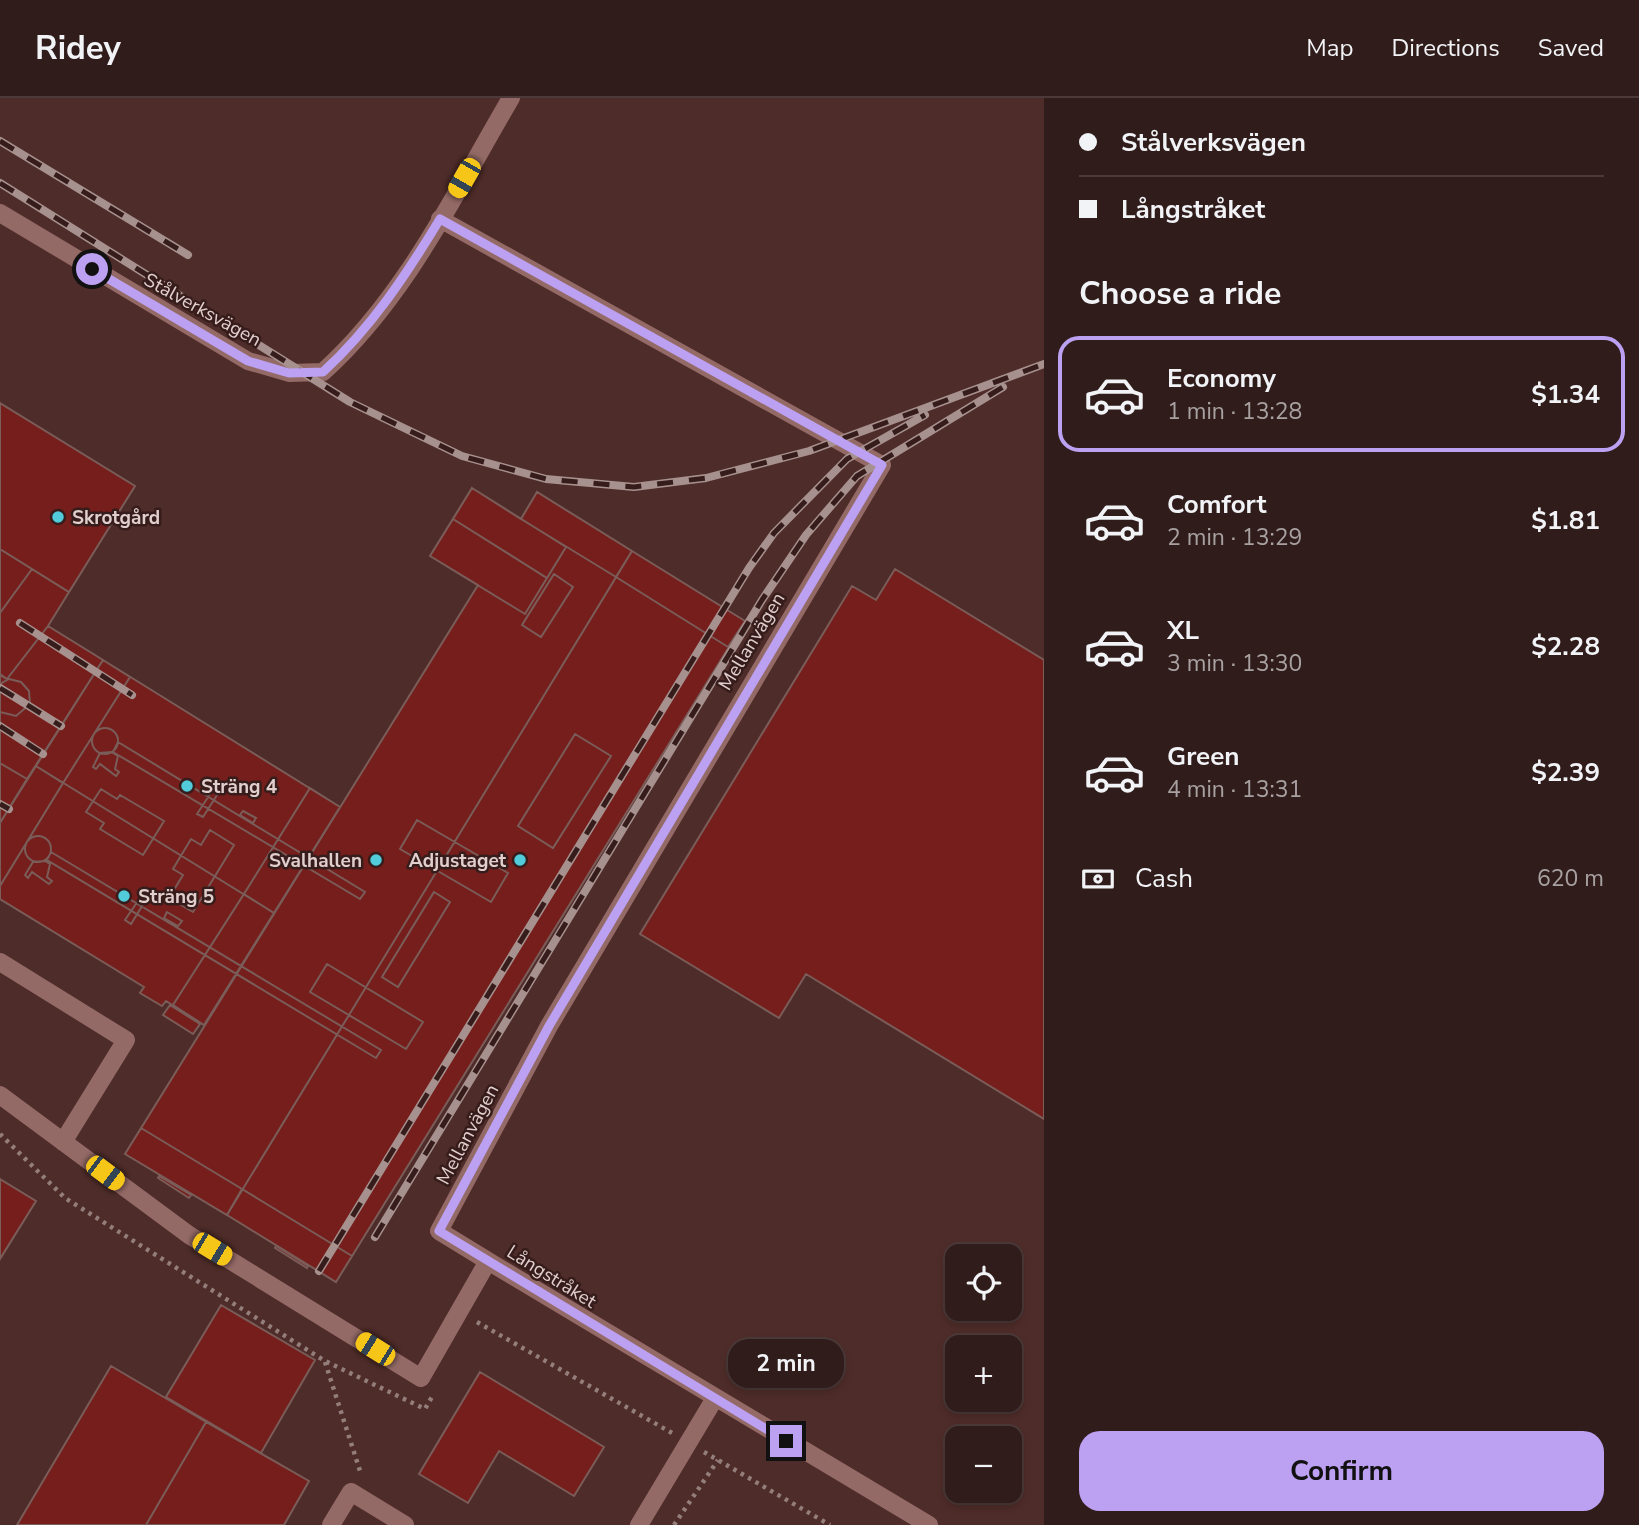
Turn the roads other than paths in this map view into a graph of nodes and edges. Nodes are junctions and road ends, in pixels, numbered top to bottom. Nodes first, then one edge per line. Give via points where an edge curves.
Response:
1 (511, 98) edge
2 (0, 213) edge
3 (440, 219) junction
4 (0, 962) edge
5 (0, 1095) edge
6 (63, 1142) junction
7 (488, 1261) junction
8 (715, 1398) junction
9 (331, 1525) edge
10 (405, 1525) edge
11 (639, 1525) edge
12 (929, 1525) edge

1 - 3 street, Stålverksvägen
2 - 3 street, Stålverksvägen via 248,361 289,373 323,372 349,349 399,287
3 - 7 street, Mellanvägen via 882,465 549,1026 439,1231
4 - 6 street via 126,1040
5 - 6 street, Långstråket
6 - 7 street, Långstråket via 189,1235 421,1378
7 - 8 street, Långstråket
8 - 11 street
8 - 12 street, Långstråket
9 - 10 street via 351,1492

